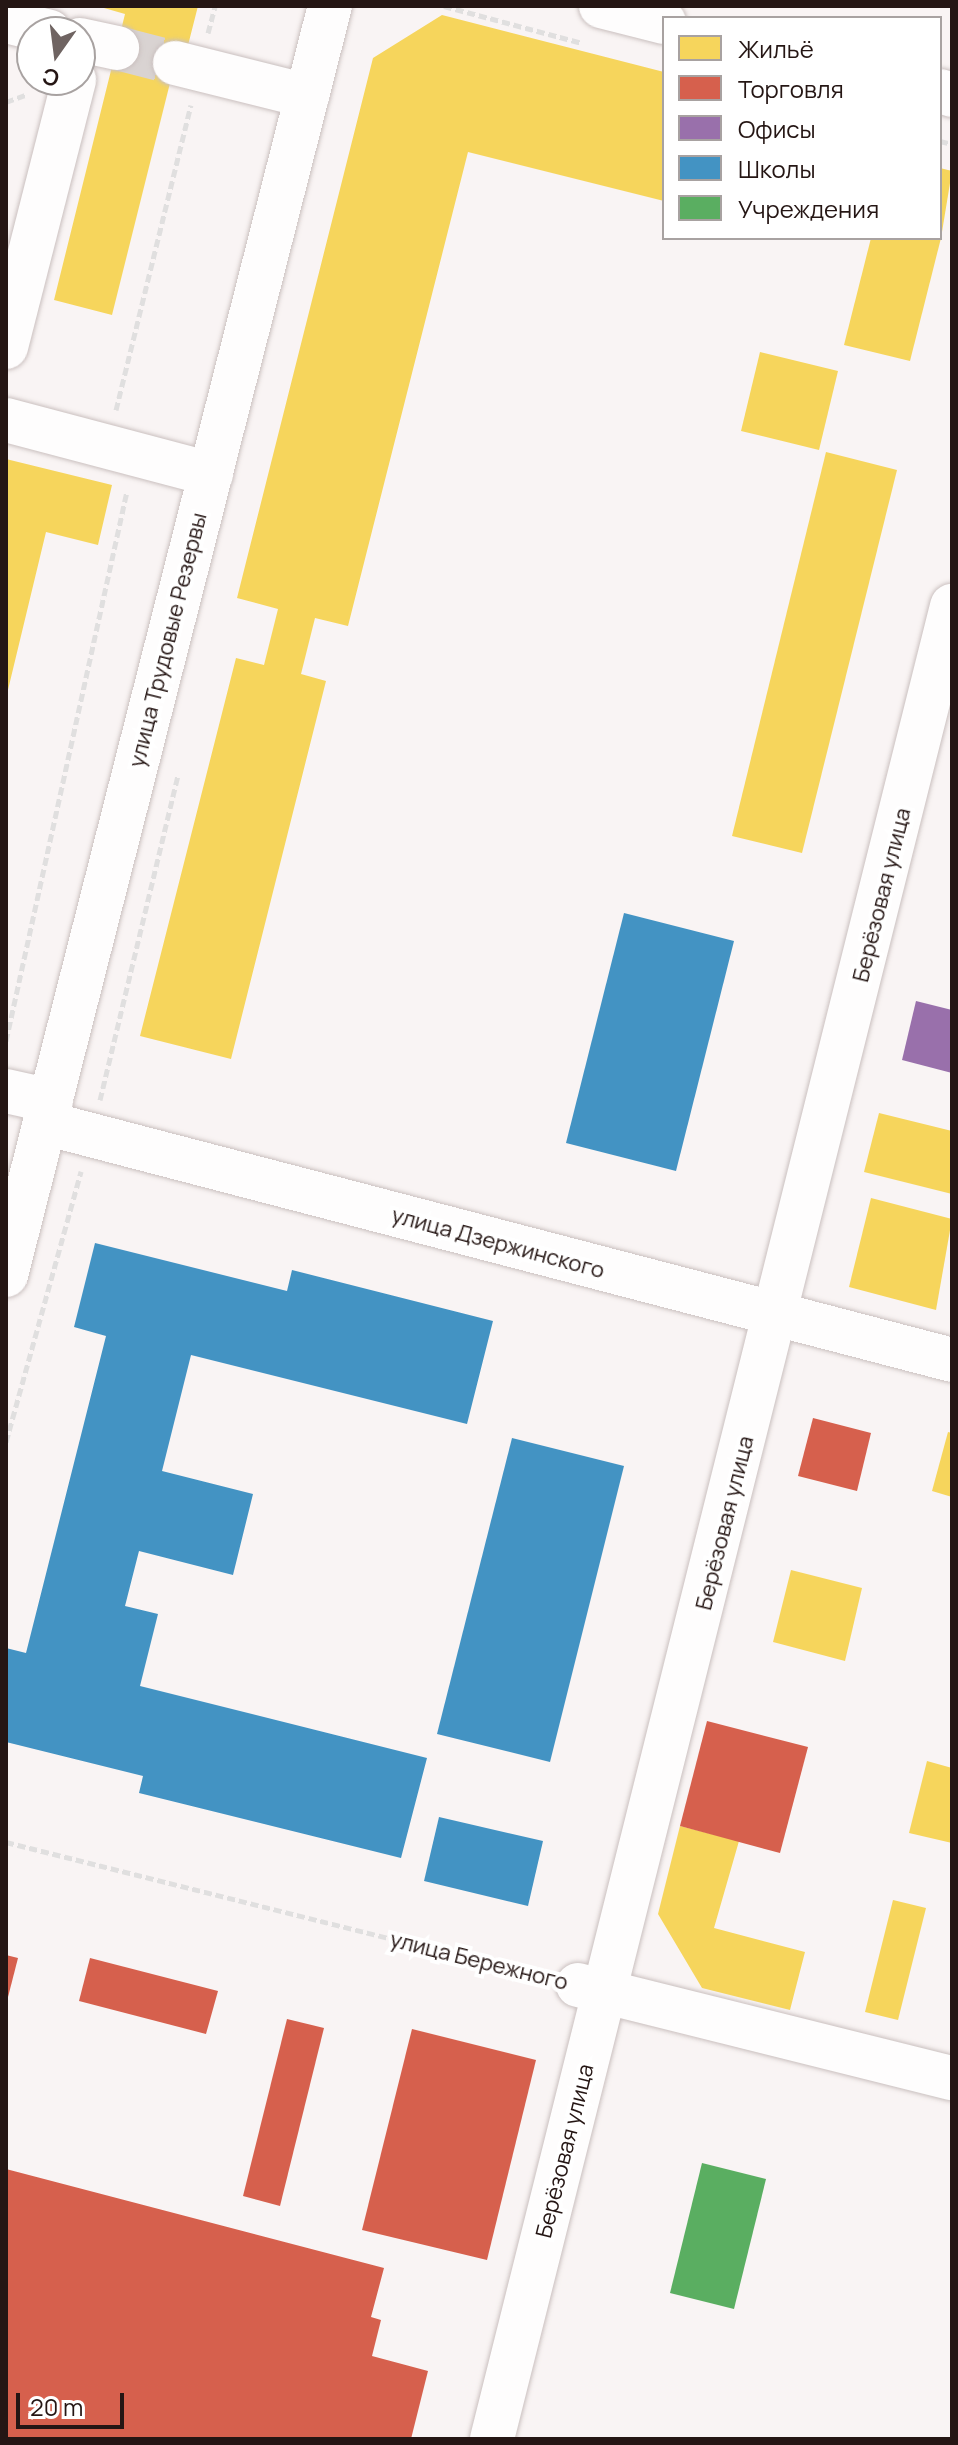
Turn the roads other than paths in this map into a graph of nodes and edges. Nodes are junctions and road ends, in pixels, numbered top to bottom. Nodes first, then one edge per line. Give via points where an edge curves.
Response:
1 (330, 6) edge
2 (662, 22) edge
3 (596, 26) edge
4 (187, 66) tunnel mouth
5 (69, 96) edge
6 (307, 96) junction
7 (6, 347) edge
8 (6, 420) edge
9 (211, 474) junction
10 (952, 606) edge
11 (6, 1091) edge
12 (48, 1112) junction
13 (6, 1275) edge
14 (778, 1316) junction
15 (952, 1360) edge
16 (590, 1989) junction
17 (952, 2078) edge
18 (492, 2439) edge

1 - 6 street, улица Трудовые Резервы
2 - 3 street
4 - 6 street
5 - 7 street
6 - 9 street, улица Трудовые Резервы
8 - 9 street
9 - 12 street, улица Трудовые Резервы
10 - 14 street, Берёзовая улица
11 - 12 street, улица Дзержинского
12 - 13 street, улица Трудовые Резервы
12 - 14 street, улица Дзержинского
14 - 15 street, улица Дзержинского
14 - 16 street, Берёзовая улица
16 - 17 street
16 - 18 street, Берёзовая улица

